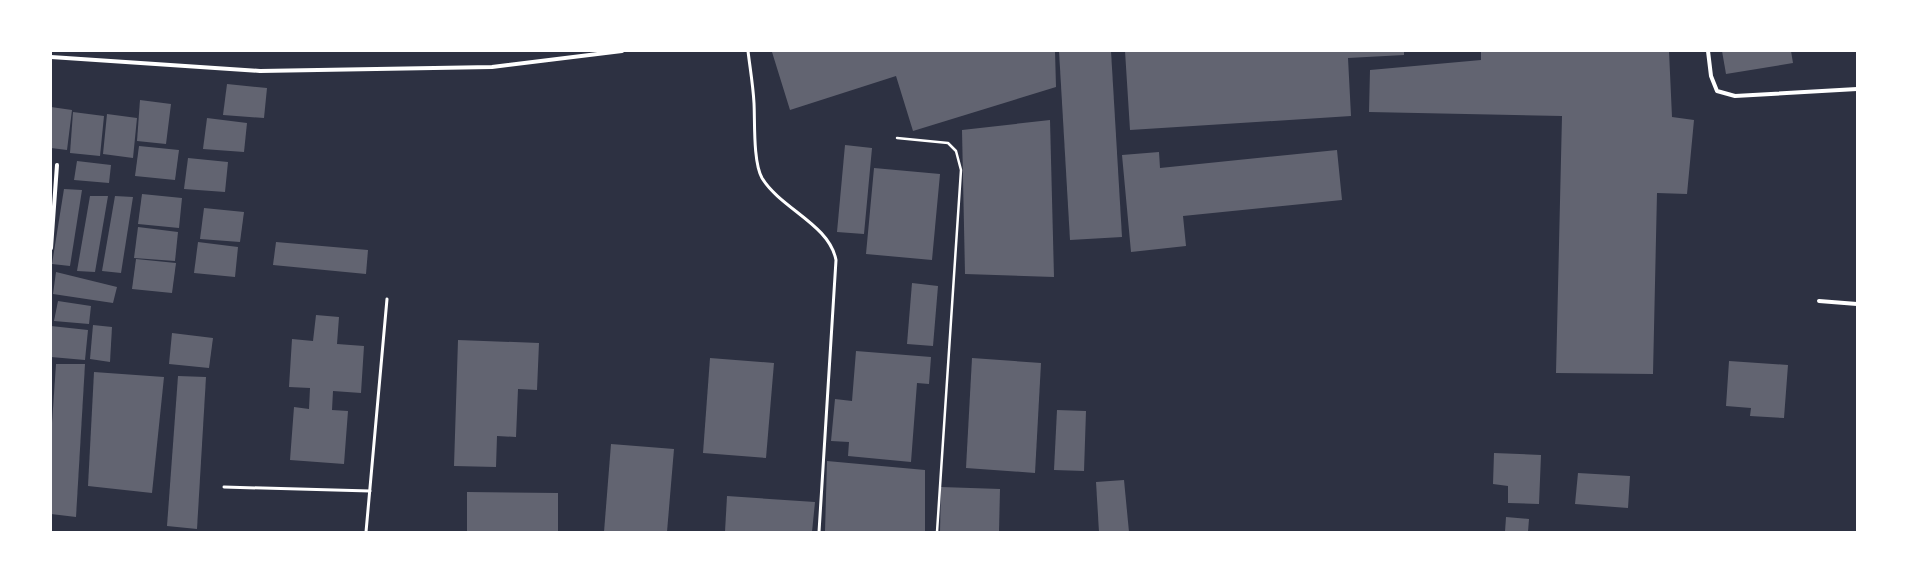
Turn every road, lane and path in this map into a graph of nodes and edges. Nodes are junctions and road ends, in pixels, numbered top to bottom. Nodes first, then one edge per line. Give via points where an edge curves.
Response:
1 (622, 51) edge
2 (748, 51) edge
3 (1708, 51) edge
4 (51, 57) edge
5 (1857, 89) edge
6 (897, 138) dead end
7 (57, 165) dead end
8 (51, 248) edge
9 (387, 299) dead end
10 (1819, 301) dead end
11 (1857, 304) edge
12 (224, 487) dead end
13 (370, 491) junction
14 (366, 532) edge
15 (819, 532) edge
16 (937, 532) edge

1 - 4 street via 492,67 260,71
2 - 15 lane via 754,101 755,150 762,177 779,197 827,239 834,250 836,260
3 - 5 street via 1711,76 1717,91 1735,96
6 - 16 path via 948,143 956,151 960,170
7 - 8 street
9 - 13 lane
10 - 11 street
12 - 13 lane
13 - 14 lane

